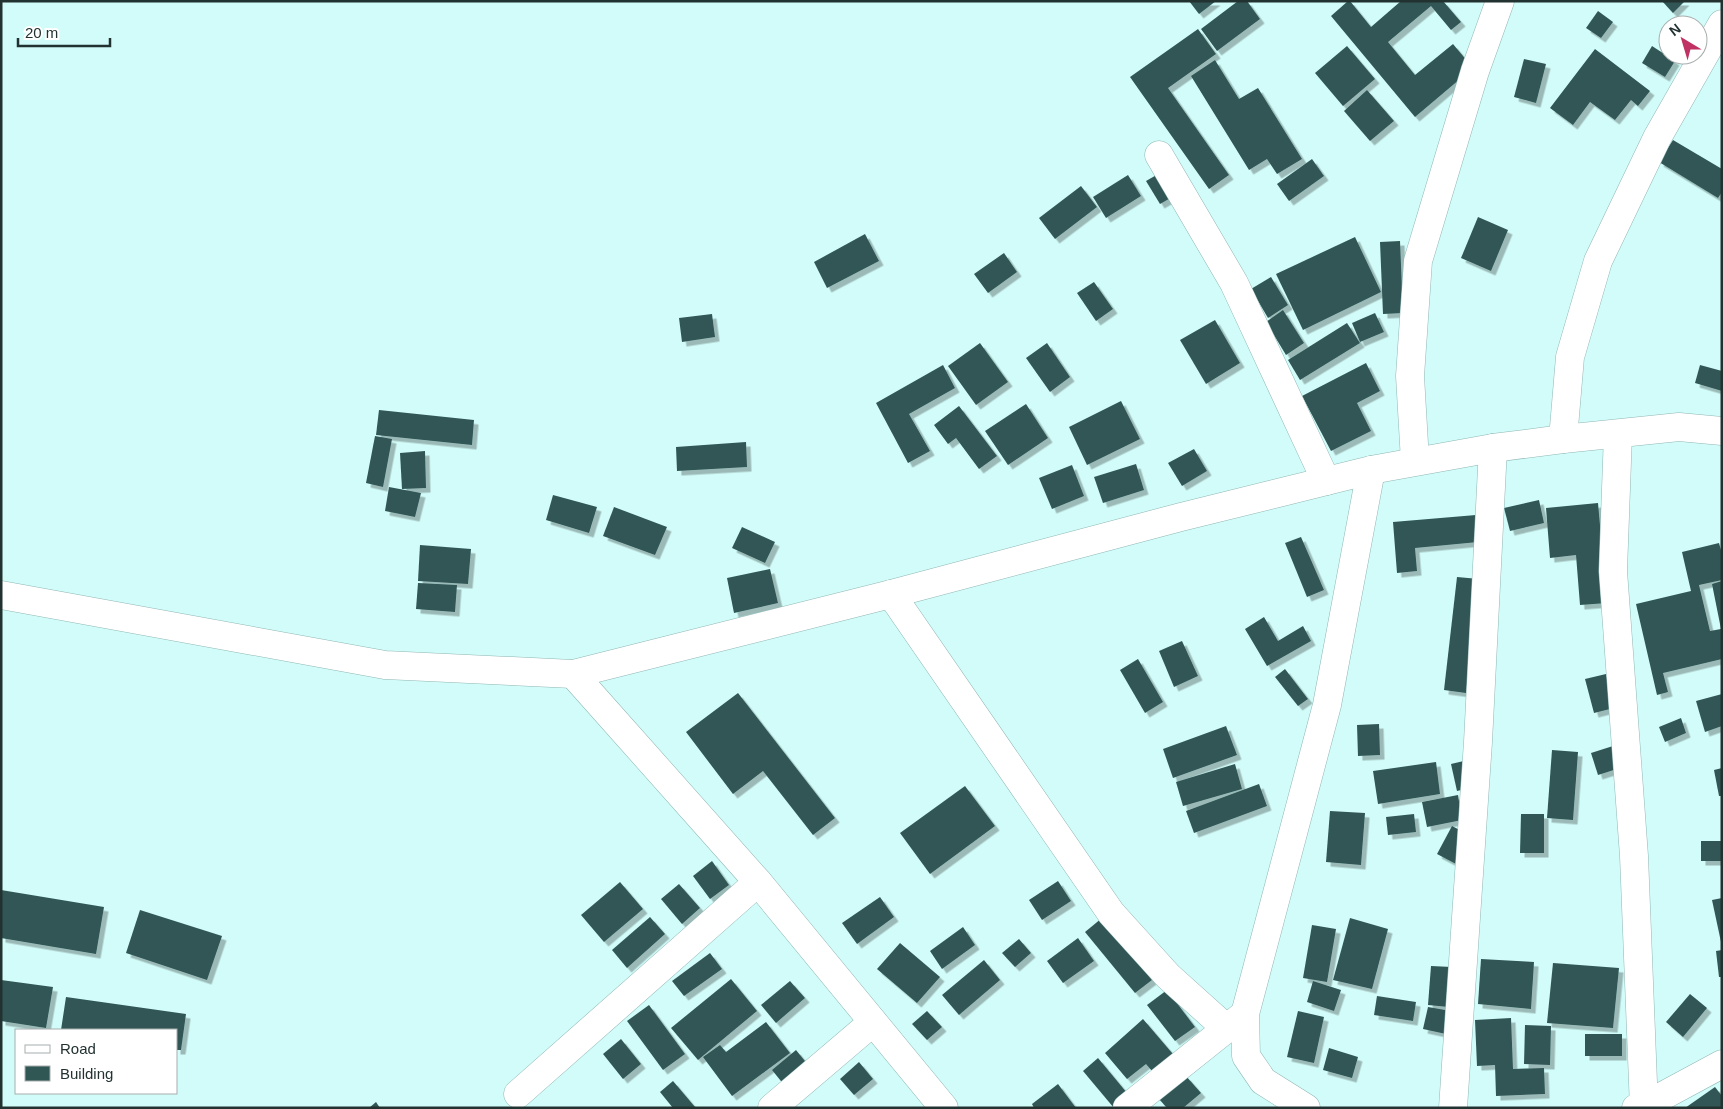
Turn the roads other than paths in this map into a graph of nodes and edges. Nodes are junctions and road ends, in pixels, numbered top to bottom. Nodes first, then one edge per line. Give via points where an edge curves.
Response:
1 (1500, 1) edge
2 (1722, 24) edge
3 (1159, 155) dead end
4 (1722, 431) edge
5 (1618, 434) junction
6 (1563, 439) junction
7 (1493, 448) junction
8 (1415, 462) junction
9 (1371, 470) junction
10 (1326, 481) junction
11 (891, 594) junction
12 (1, 595) edge
13 (573, 674) junction
14 (758, 882) junction
15 (873, 1022) junction
16 (1236, 1022) junction
17 (1722, 1064) edge
18 (518, 1094) dead end
19 (1641, 1107) edge
20 (772, 1108) edge
21 (944, 1108) edge
22 (1127, 1108) edge
23 (1306, 1108) edge
24 (1453, 1108) edge

1 - 8 street via 1475,71 1418,262 1410,376
2 - 6 street via 1657,138 1598,261 1570,357
3 - 10 street via 1234,283
4 - 5 street via 1679,427
5 - 6 street
5 - 19 street via 1613,572 1634,856
6 - 7 street
7 - 8 street
7 - 24 street via 1478,742
8 - 9 street
9 - 10 street
9 - 16 street via 1327,705
10 - 11 street
11 - 13 street
11 - 16 street via 1111,913 1168,976
12 - 13 street via 385,665
13 - 14 street
14 - 15 street
14 - 18 street
15 - 20 street
15 - 21 street
16 - 22 street
16 - 23 street via 1246,1056 1263,1081
17 - 19 street

